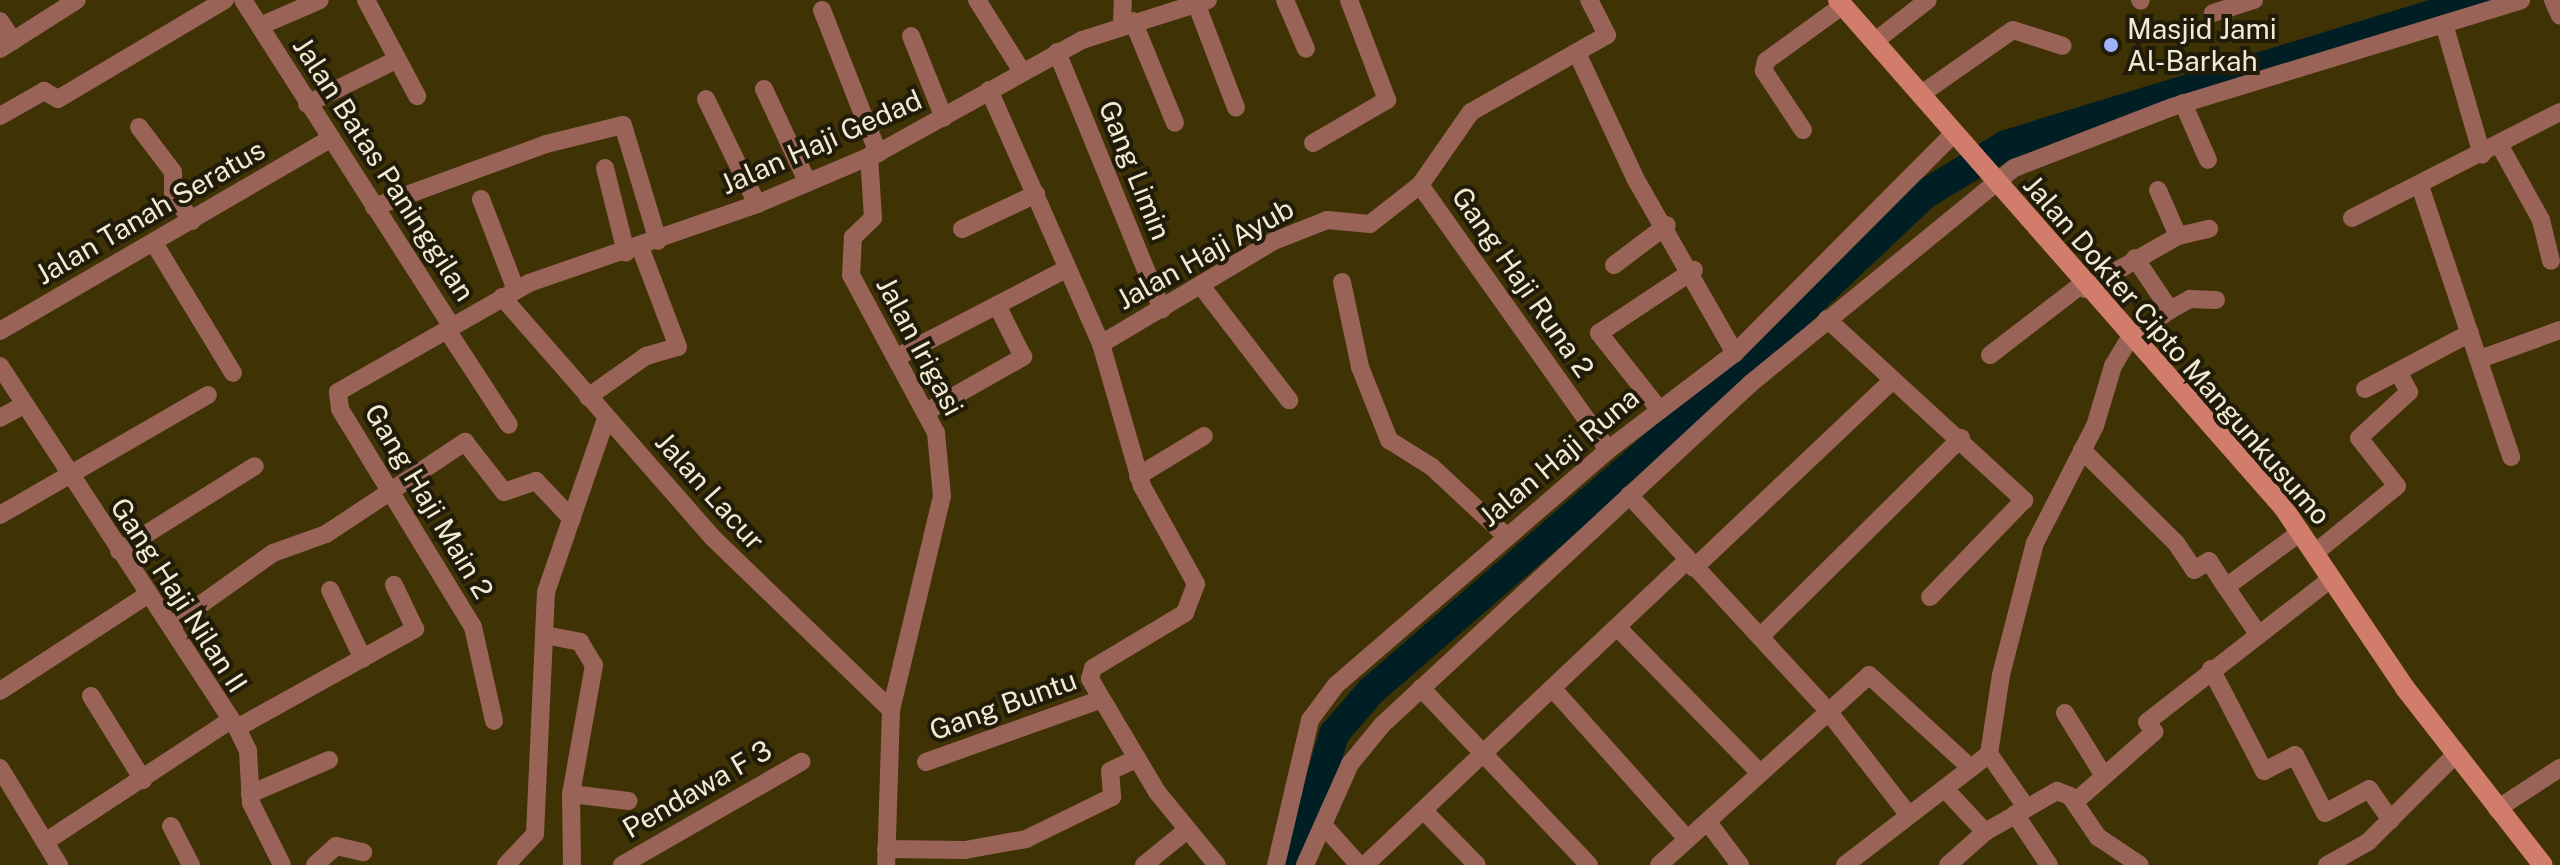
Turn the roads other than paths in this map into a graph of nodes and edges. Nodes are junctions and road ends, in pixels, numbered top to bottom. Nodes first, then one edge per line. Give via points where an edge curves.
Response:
1 (225, 0) edge
2 (243, 0) edge
3 (320, 0) edge
4 (366, 0) edge
5 (977, 0) edge
6 (1123, 0) edge
7 (1285, 0) edge
8 (1349, 0) edge
9 (1589, 0) edge
10 (1928, 0) edge
11 (2254, 0) edge
12 (2521, 0) edge
13 (2553, 0) edge
14 (74, 1) edge
15 (1202, 2) edge
16 (1840, 3) edge
17 (822, 10) dead end
18 (2213, 13) dead end
19 (2560, 16) edge
20 (0, 21) edge
21 (1128, 22) junction
22 (2444, 24) junction
23 (260, 26) junction
24 (911, 36) dead end
25 (1874, 42) junction
26 (6, 45) edge
27 (2063, 46) dead end
28 (1306, 49) dead end
29 (1057, 52) junction
30 (1578, 55) junction
31 (394, 61) junction
32 (1021, 70) junction
33 (764, 89) dead end
34 (989, 90) junction
35 (1920, 95) junction
36 (417, 96) dead end
37 (706, 99) dead end
38 (2183, 103) junction
39 (307, 104) junction
40 (1236, 108) dead end
41 (2560, 112) edge
42 (0, 116) edge
43 (944, 118) junction
44 (1175, 123) dead end
45 (139, 127) dead end
46 (1803, 130) dead end
47 (328, 140) junction
48 (1959, 142) junction
49 (1313, 143) dead end
50 (2500, 146) junction
51 (874, 154) junction
52 (2482, 155) junction
53 (2208, 160) dead end
54 (605, 168) dead end
55 (1989, 177) junction
56 (806, 179) junction
57 (1420, 185) junction
58 (2420, 186) junction
59 (2158, 190) dead end
60 (1036, 194) junction
61 (481, 199) dead end
62 (757, 204) junction
63 (374, 207) junction
64 (2352, 218) dead end
65 (192, 221) junction
66 (1667, 225) junction
67 (962, 229) dead end
68 (2209, 229) dead end
69 (2178, 236) junction
70 (154, 243) junction
71 (641, 247) junction
72 (2135, 258) junction
73 (2551, 261) dead end
74 (1614, 265) dead end
75 (1064, 270) junction
76 (1694, 270) junction
77 (1342, 282) dead end
78 (1202, 287) junction
79 (2083, 287) junction
80 (509, 293) junction
81 (2216, 300) dead end
82 (997, 305) junction
83 (1162, 309) junction
84 (2170, 310) junction
85 (1827, 319) junction
86 (450, 328) junction
87 (2560, 330) edge
88 (0, 331) edge
89 (2470, 333) junction
90 (2130, 338) junction
91 (1101, 344) junction
92 (1735, 353) junction
93 (1990, 355) dead end
94 (899, 356) junction
95 (2480, 359) junction
96 (0, 366) edge
97 (233, 373) dead end
98 (2399, 373) junction
99 (1891, 382) junction
100 (2365, 389) dead end
101 (208, 395) dead end
102 (588, 397) junction
103 (1289, 400) dead end
104 (22, 406) junction
105 (1659, 409) junction
106 (926, 412) junction
107 (0, 418) edge
108 (606, 419) junction
109 (509, 425) dead end
110 (1204, 436) dead end
111 (1961, 438) junction
112 (1608, 450) junction
113 (2082, 450) junction
114 (2511, 457) dead end
115 (255, 466) dead end
116 (69, 476) junction
117 (1138, 476) junction
118 (393, 491) junction
119 (1629, 495) junction
120 (0, 515) edge
121 (572, 519) junction
122 (2301, 532) junction
123 (1507, 537) junction
124 (119, 551) junction
125 (2316, 552) junction
126 (1690, 564) junction
127 (2332, 578) junction
128 (394, 585) dead end
129 (2226, 587) junction
130 (330, 590) dead end
131 (149, 594) junction
132 (1930, 597) dead end
133 (172, 625) junction
134 (1617, 627) junction
135 (2256, 631) junction
136 (545, 635) junction
137 (1760, 637) junction
138 (363, 659) junction
139 (2211, 669) junction
140 (1421, 688) junction
141 (1554, 690) junction
142 (0, 691) edge
143 (91, 696) dead end
144 (1099, 700) junction
145 (1825, 707) junction
146 (891, 710) junction
147 (2065, 713) dead end
148 (494, 721) dead end
149 (232, 725) junction
150 (1989, 754) junction
151 (1484, 755) junction
152 (2455, 755) junction
153 (1136, 759) junction
154 (329, 760) dead end
155 (801, 762) dead end
156 (926, 762) dead end
157 (0, 768) edge
158 (1971, 768) junction
159 (2560, 768) edge
160 (1757, 770) dead end
161 (2102, 773) junction
162 (143, 780) junction
163 (1945, 789) junction
164 (250, 794) junction
165 (571, 794) junction
166 (629, 801) dead end
167 (2075, 802) junction
168 (2497, 809) junction
169 (2021, 810) junction
170 (1425, 812) junction
171 (1907, 813) junction
172 (2391, 820) junction
173 (1710, 825) junction
174 (171, 826) dead end
175 (1324, 826) junction
176 (1187, 830) junction
177 (1681, 832) dead end
178 (1985, 832) junction
179 (45, 842) junction
180 (363, 852) dead end
181 (886, 857) edge
182 (59, 865) edge
183 (191, 865) edge
184 (282, 865) edge
185 (315, 865) edge
186 (506, 865) edge
187 (572, 865) edge
188 (622, 865) edge
189 (1144, 865) edge
190 (1217, 865) edge
191 (1276, 865) edge
192 (1305, 865) edge
193 (1359, 865) edge
194 (1365, 865) edge
195 (1477, 865) edge
196 (1589, 865) edge
197 (1659, 865) edge
198 (1740, 865) edge
199 (1845, 865) edge
200 (1948, 865) edge
201 (2049, 865) edge
202 (2140, 865) edge
203 (2327, 865) edge
204 (2543, 865) edge

1 - 42 street via 58,99 44,91
2 - 23 street, Jalan Batas Paninggilan
3 - 23 street
4 - 31 street
5 - 32 street
6 - 21 street
7 - 28 street
8 - 49 street via 1389,92 1371,111
9 - 30 street, Jalan Haji Ayub via 1608,34
10 - 25 street
11 - 18 street
12 - 22 street
13 - 19 street
14 - 26 street
15 - 21 street, Jalan Haji Gedad
15 - 40 street
16 - 25 main road, Jalan Dokter Cipto Mangunkusumo
16 - 46 street via 1766,61 1764,71
17 - 51 street, Jalan Irigasi
20 - 26 street
21 - 29 street, Jalan Haji Gedad
21 - 44 street
22 - 38 street
22 - 52 street
23 - 39 street, Jalan Batas Paninggilan
24 - 43 street
25 - 35 main road, Jalan Dokter Cipto Mangunkusumo
27 - 35 street via 2013,30
29 - 32 street, Jalan Haji Gedad
29 - 83 street, Gang Limin
30 - 57 street, Jalan Haji Ayub via 1471,112
30 - 66 street via 1635,178
31 - 36 street
31 - 39 street
32 - 34 street, Jalan Haji Gedad
33 - 56 street
34 - 43 street, Jalan Haji Gedad
34 - 60 street
35 - 48 main road, Jalan Dokter Cipto Mangunkusumo
37 - 62 street
38 - 53 street
38 - 55 street
39 - 47 street, Jalan Batas Paninggilan
41 - 50 street
43 - 51 street, Jalan Haji Gedad
45 - 65 street via 173,172 173,194
47 - 63 street, Jalan Batas Paninggilan
47 - 65 street, Jalan Tanah Seratus
48 - 55 main road, Jalan Dokter Cipto Mangunkusumo
48 - 92 street, Jalan Haji Runa
50 - 52 street
50 - 73 street via 2541,220
51 - 56 street, Jalan Haji Gedad
51 - 94 street, Jalan Irigasi via 873,218 852,240 851,275
52 - 58 street
54 - 71 street
55 - 79 main road, Jalan Dokter Cipto Mangunkusumo
55 - 85 street
56 - 62 street, Jalan Haji Gedad
57 - 78 street, Jalan Haji Ayub via 1364,227 1323,220
57 - 112 street, Gang Haji Runa 2
58 - 64 street
58 - 89 street
59 - 69 street
60 - 67 street
60 - 75 street
61 - 80 street, Jalan Lacur
62 - 71 street, Jalan Haji Gedad
63 - 71 street via 546,144 623,125
63 - 86 street, Jalan Batas Paninggilan
65 - 70 street, Jalan Tanah Seratus
66 - 74 street
66 - 76 street
68 - 69 street
69 - 72 street
70 - 88 street, Jalan Tanah Seratus
70 - 97 street
71 - 80 street, Jalan Haji Gedad
71 - 102 street via 678,347 646,356
72 - 79 street
72 - 84 street
75 - 82 street
75 - 91 street
76 - 92 street
76 - 105 street via 1599,333
77 - 123 street via 1360,367 1389,440 1432,467
78 - 83 street, Jalan Haji Ayub
78 - 103 street
79 - 90 main road, Jalan Dokter Cipto Mangunkusumo
79 - 93 street
80 - 86 street, Jalan Haji Gedad
80 - 102 street, Jalan Lacur
81 - 84 street via 2190,299
82 - 94 street
82 - 106 street via 1023,357
83 - 91 street, Jalan Haji Ayub
84 - 90 street
85 - 99 street
85 - 119 street
86 - 109 street, Jalan Batas Paninggilan
86 - 118 street, Gang Haji Main 2 via 335,396
87 - 95 street
89 - 95 street
89 - 98 street
90 - 113 street
90 - 122 main road, Jalan Dokter Cipto Mangunkusumo
91 - 117 street
92 - 105 street, Jalan Haji Runa
94 - 106 street, Jalan Irigasi
95 - 114 street
96 - 104 street, Gang Haji Nilan II
98 - 100 street
98 - 125 street via 2409,392 2359,438 2397,486
99 - 111 street
99 - 126 street
101 - 116 street
102 - 108 street, Jalan Lacur
104 - 107 street
104 - 116 street, Gang Haji Nilan II
105 - 112 street, Jalan Haji Runa
106 - 146 street, Jalan Irigasi via 941,455 942,496
108 - 121 street
108 - 146 street, Jalan Lacur via 712,537
110 - 117 street
111 - 132 street via 2024,501
111 - 137 street
112 - 123 street, Jalan Haji Runa
113 - 129 street via 2176,543 2194,570 2209,561
113 - 150 street via 2035,543 2001,675
115 - 124 street
116 - 120 street
116 - 124 street, Gang Haji Nilan II
117 - 144 street via 1193,574 1197,595 1185,613 1093,668
118 - 121 street via 465,442 504,492 536,481
118 - 133 street via 326,534 273,553
118 - 148 street, Gang Haji Main 2 via 480,642
119 - 126 street
119 - 140 street
121 - 136 street via 546,592
122 - 125 main road, Jalan Dokter Cipto Mangunkusumo
122 - 129 street
123 - 191 street, Jalan Haji Runa via 1370,649 1310,720
124 - 131 street, Gang Haji Nilan II
125 - 127 main road, Jalan Dokter Cipto Mangunkusumo
126 - 134 street
126 - 137 street
127 - 135 street
127 - 152 main road, Jalan Dokter Cipto Mangunkusumo
128 - 138 street via 415,629
129 - 135 street
130 - 138 street
131 - 133 street, Gang Haji Nilan II
131 - 142 street
133 - 149 street, Gang Haji Nilan II
134 - 141 street
134 - 160 street
135 - 139 street
136 - 165 street via 580,642 594,665
136 - 186 street via 535,834
137 - 145 street
138 - 149 street
139 - 161 street via 2147,722 2154,732
139 - 172 street via 2264,771 2295,755 2325,813 2369,789
140 - 151 street
140 - 175 street via 1359,750
141 - 151 street
141 - 177 street
143 - 162 street
144 - 153 street
144 - 156 street, Gang Buntu
145 - 158 street via 1874,675
145 - 171 street
145 - 173 street
146 - 181 street, Jalan Irigasi
147 - 161 street
149 - 162 street
149 - 164 street, Gang Haji Nilan II via 248,751
150 - 158 street
150 - 169 street
151 - 170 street
151 - 196 street
152 - 168 main road, Jalan Dokter Cipto Mangunkusumo
152 - 172 street
153 - 176 street
153 - 181 street via 1110,771 1112,797 1026,839
154 - 164 street
155 - 188 street, Pendawa F 3
157 - 179 street
158 - 163 street
159 - 168 street
161 - 167 street
162 - 179 street
163 - 171 street
163 - 178 street
164 - 184 street, Gang Haji Nilan II
165 - 166 street
165 - 187 street
167 - 169 street via 2057,791
167 - 202 street via 2098,837
168 - 204 main road, Jalan Dokter Cipto Mangunkusumo
169 - 178 street
169 - 201 street
170 - 194 street
170 - 195 street
171 - 199 street
172 - 203 street
173 - 197 street
173 - 198 street
174 - 183 street
175 - 192 street
175 - 193 street
176 - 189 street
176 - 190 street
178 - 200 street
179 - 182 street
180 - 185 street via 336,846

